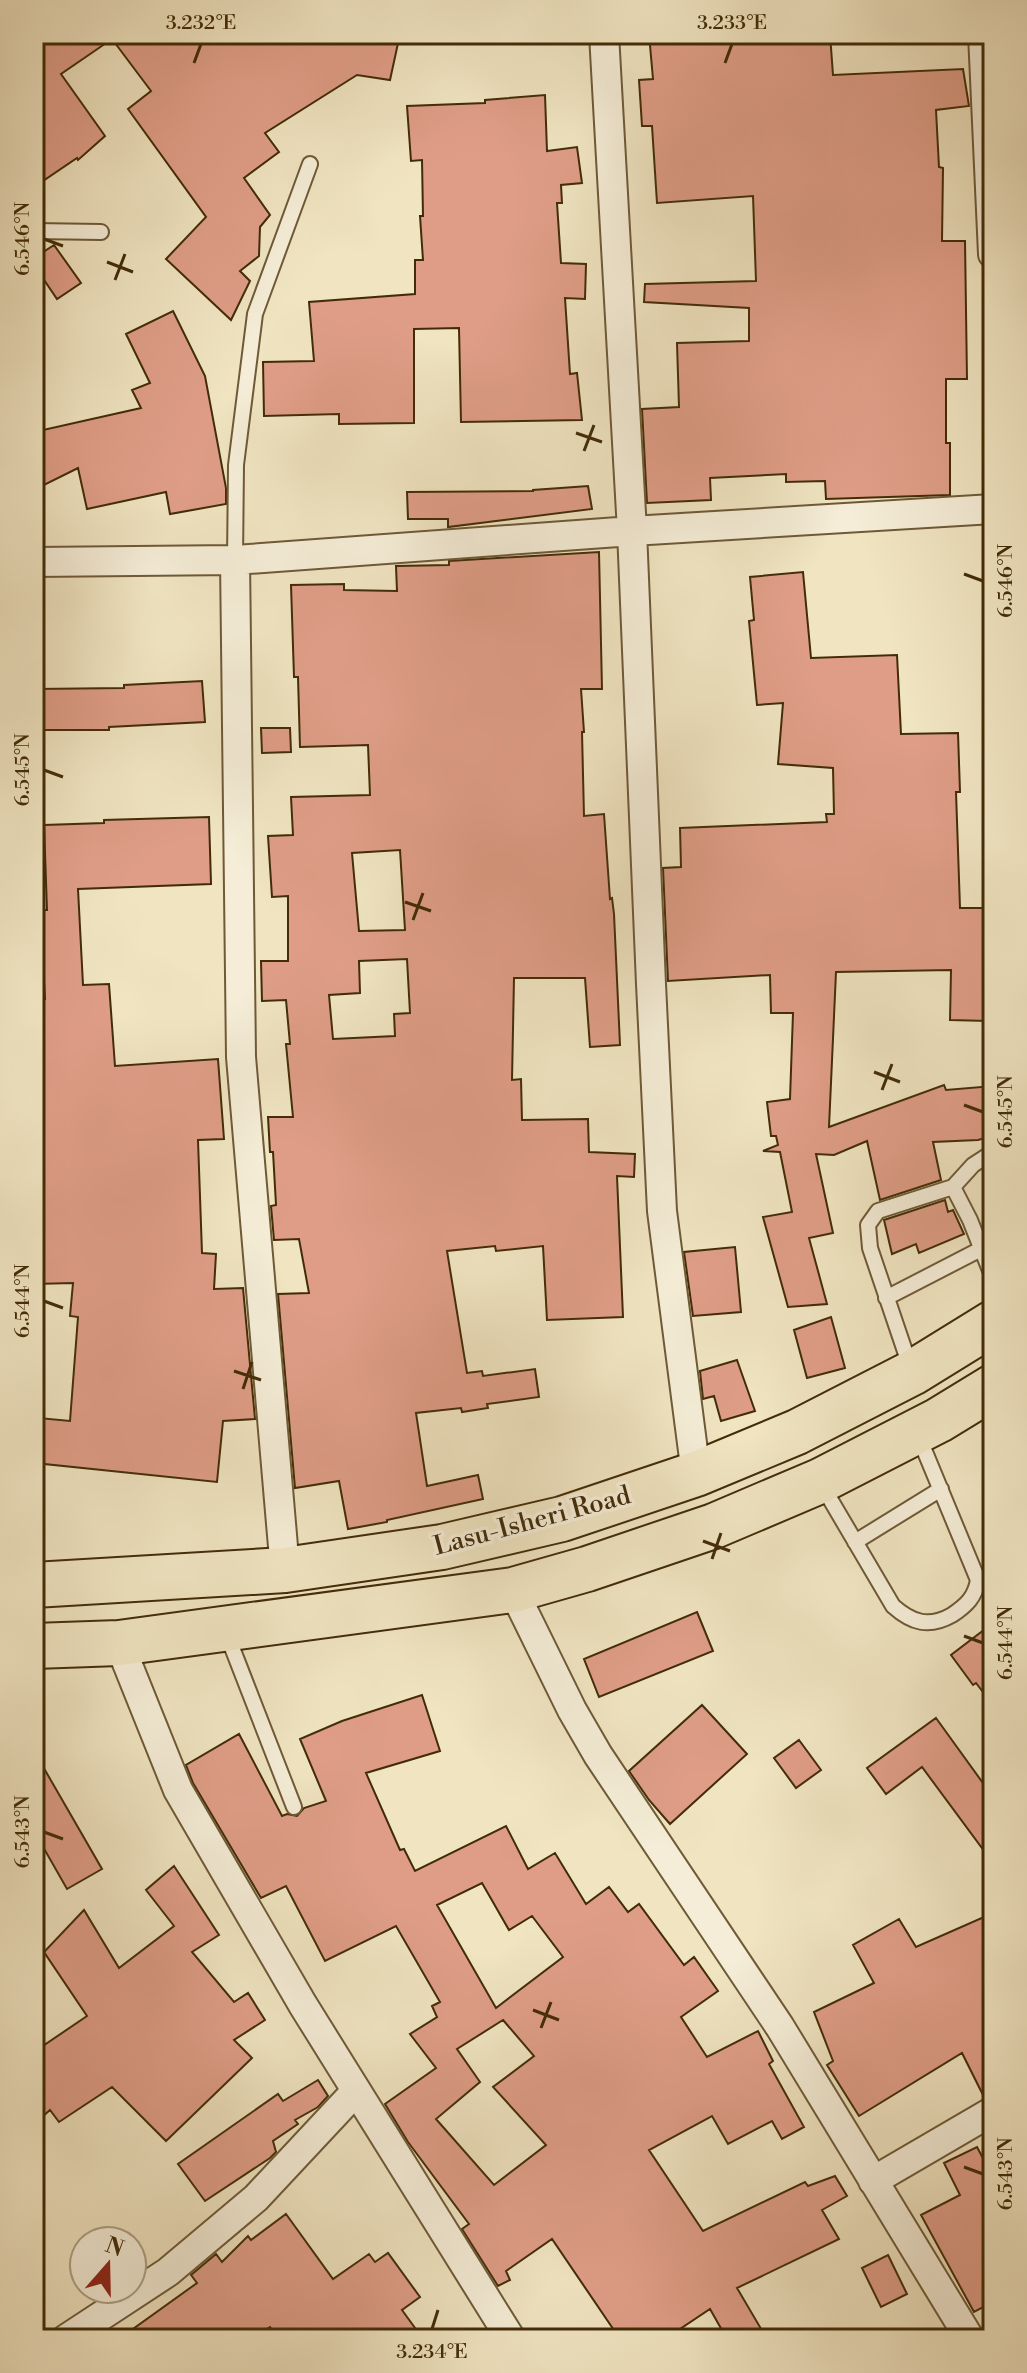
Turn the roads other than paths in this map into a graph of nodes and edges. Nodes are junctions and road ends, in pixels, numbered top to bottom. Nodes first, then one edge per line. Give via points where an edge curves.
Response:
1 (604, 34) edge
2 (983, 34) edge
3 (310, 164) dead end
4 (34, 231) edge
5 (101, 232) dead end
6 (993, 254) edge
7 (993, 509) edge
8 (632, 531) junction
9 (235, 560) junction
10 (34, 562) edge
11 (993, 1152) edge
12 (953, 1187) junction
13 (981, 1249) junction
14 (993, 1278) edge
15 (886, 1298) junction
16 (993, 1323) edge
17 (912, 1373) junction
18 (993, 1387) edge
19 (917, 1431) junction
20 (696, 1474) junction
21 (820, 1481) junction
22 (941, 1489) junction
23 (855, 1542) junction
24 (285, 1570) junction
25 (34, 1585) edge
26 (513, 1590) junction
27 (224, 1628) junction
28 (119, 1643) junction
29 (34, 1646) edge
30 (294, 1807) dead end
31 (356, 2091) junction
32 (993, 2111) edge
33 (873, 2181) junction
34 (66, 2339) edge
35 (511, 2339) edge
36 (970, 2339) edge

1 - 8 street
2 - 6 street
3 - 9 lane via 255,314 236,465
4 - 5 lane
7 - 8 street
8 - 9 street
8 - 20 street via 662,1211
9 - 10 street
9 - 24 street via 241,1057
11 - 12 lane
12 - 13 lane
12 - 15 lane via 878,1211 868,1225
13 - 14 lane
13 - 15 lane
15 - 17 lane
16 - 17 main road, Lasu-Isheri Road
17 - 20 main road, Lasu-Isheri Road via 797,1432
18 - 19 main road, Lasu-Isheri Road
19 - 21 main road, Lasu-Isheri Road
19 - 22 lane
20 - 24 main road, Lasu-Isheri Road via 562,1519 442,1547
21 - 23 lane
21 - 26 main road, Lasu-Isheri Road via 714,1526
22 - 23 lane
22 - 23 lane via 978,1580 964,1607 938,1623 903,1615
24 - 25 main road, Lasu-Isheri Road
26 - 27 main road, Lasu-Isheri Road
26 - 33 street via 598,1755 780,2027
27 - 28 main road, Lasu-Isheri Road
27 - 30 lane
28 - 29 main road, Lasu-Isheri Road
28 - 31 street via 178,1790
31 - 34 street via 256,2198 168,2272
31 - 35 street
32 - 33 street
33 - 36 street

